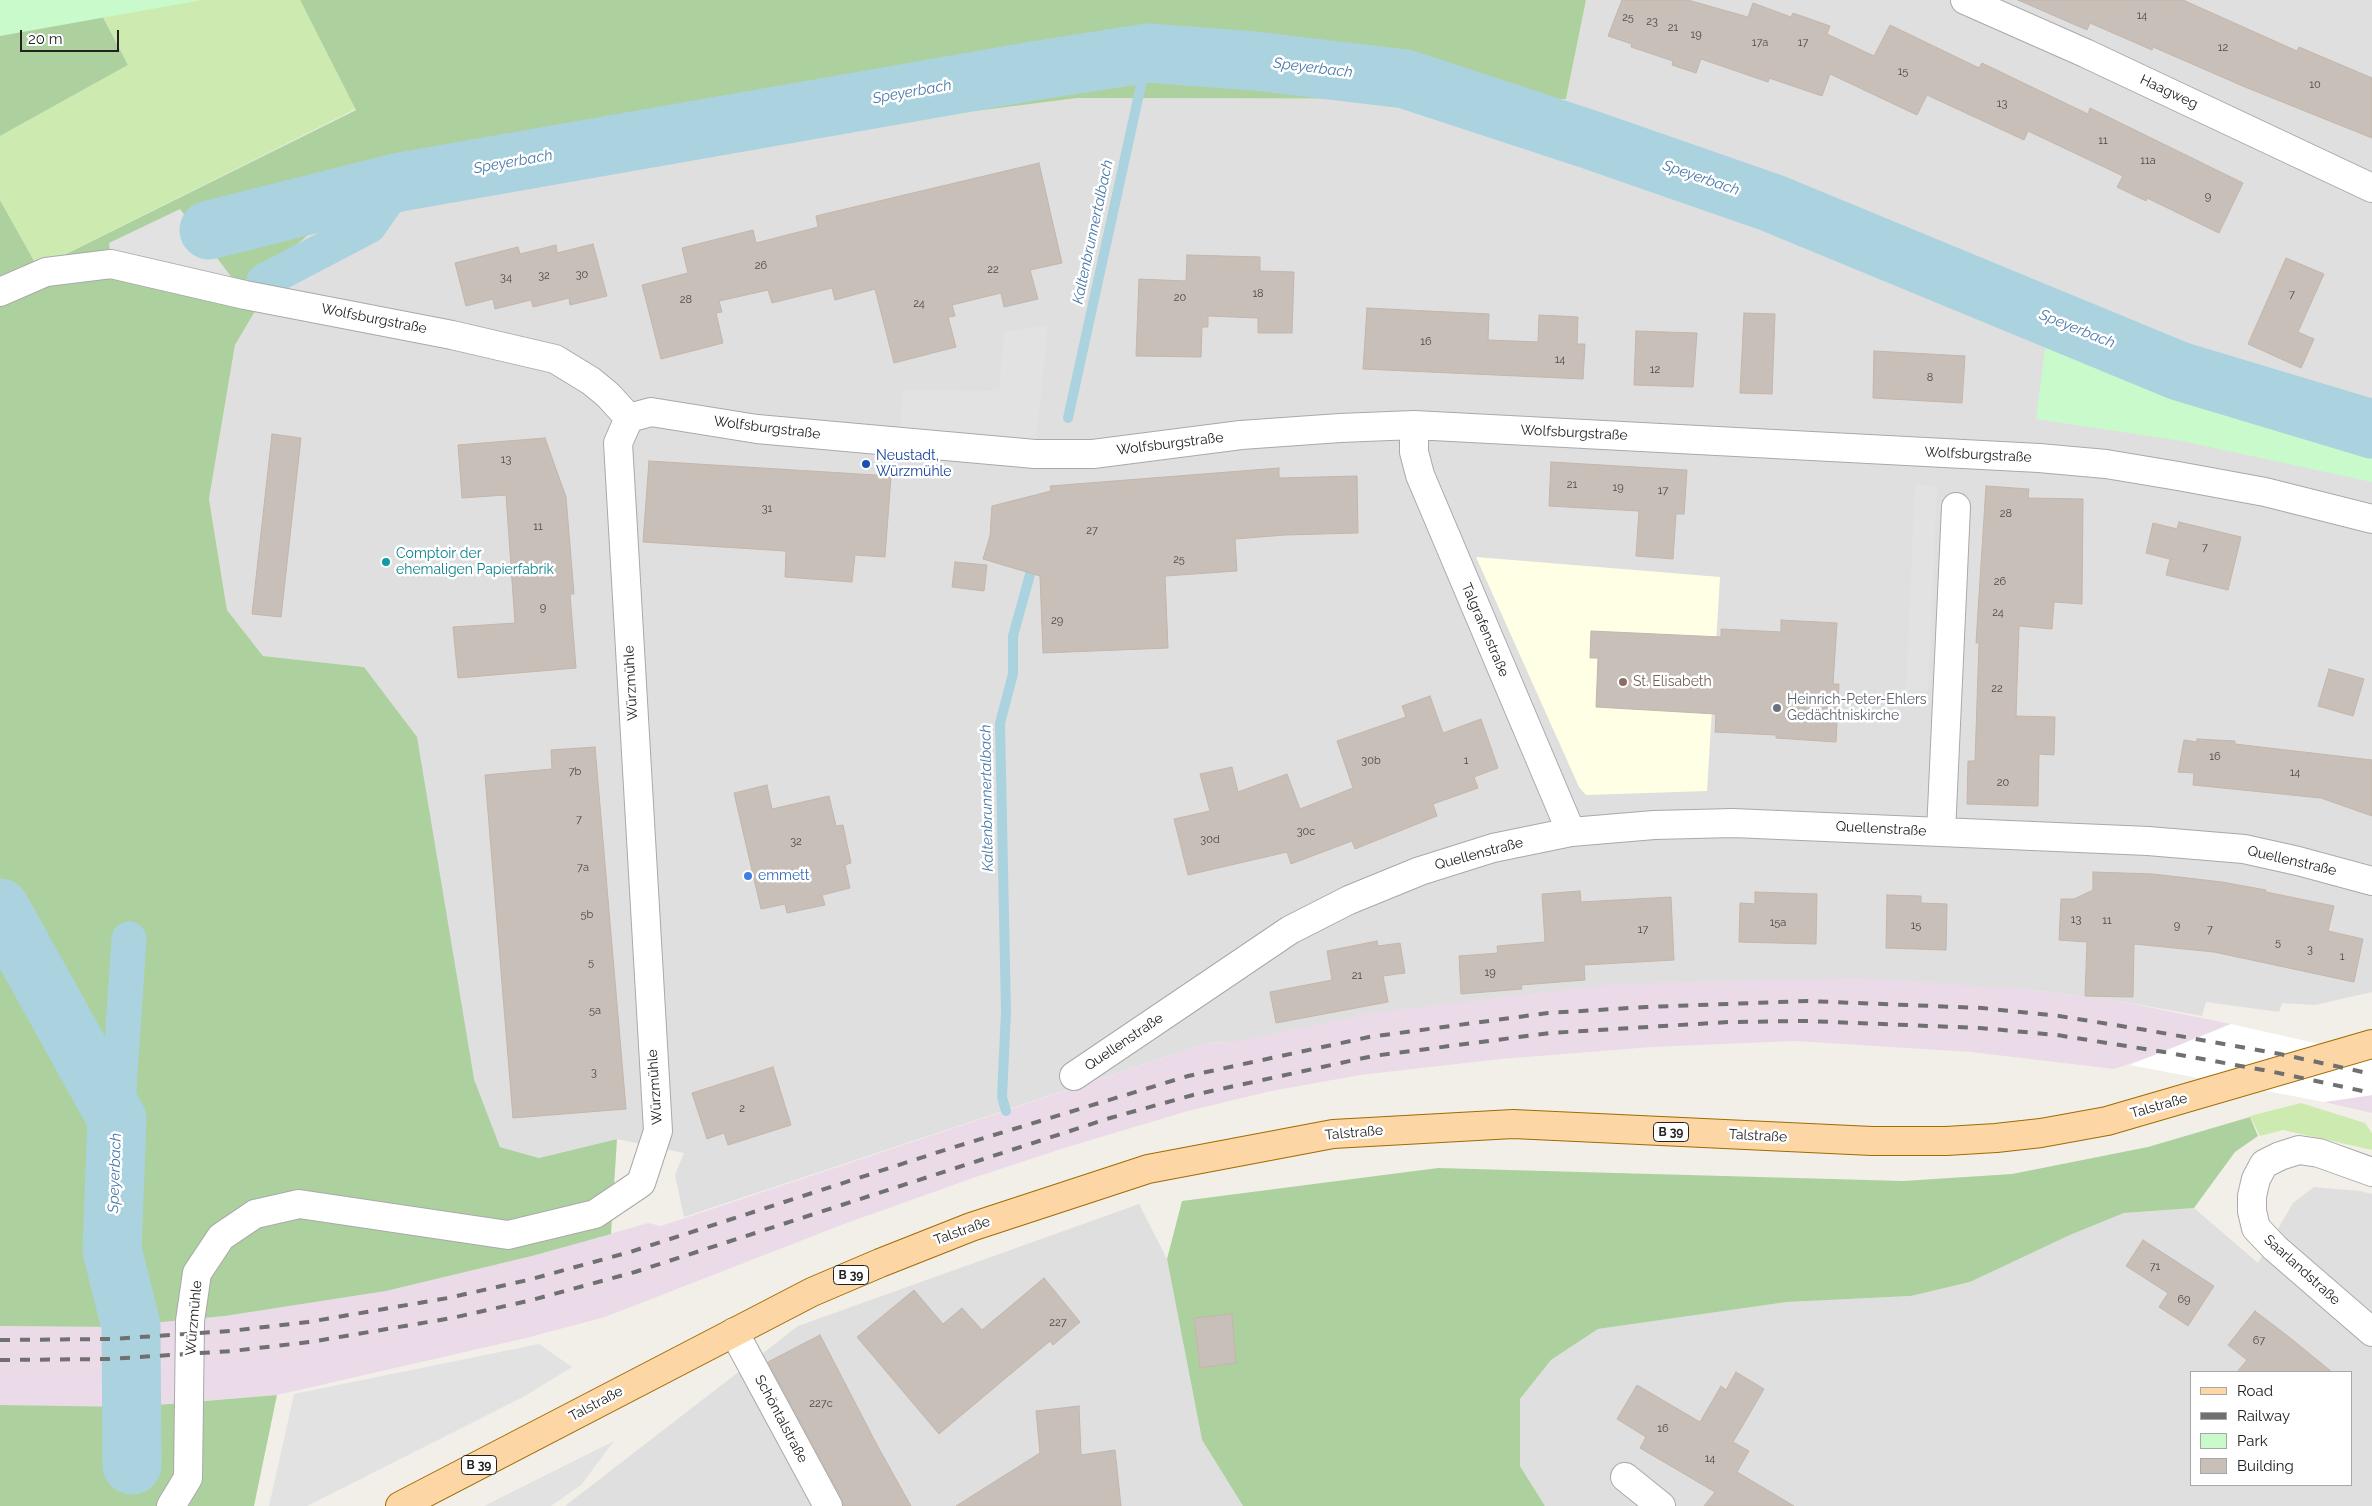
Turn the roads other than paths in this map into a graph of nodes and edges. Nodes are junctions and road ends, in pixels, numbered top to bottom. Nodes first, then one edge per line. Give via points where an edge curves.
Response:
1 (1965, 0) edge
2 (2372, 188) edge
3 (0, 292) edge
4 (629, 418) junction
5 (1414, 425) junction
6 (1956, 507) dead end
7 (2372, 519) edge
8 (1571, 832) junction
9 (1941, 832) junction
10 (2372, 882) edge
11 (2372, 1044) edge
12 (1074, 1076) dead end
13 (2372, 1172) edge
14 (734, 1332) junction
15 (2372, 1332) edge
16 (1625, 1477) dead end
17 (171, 1506) edge
18 (400, 1506) edge
19 (828, 1506) edge
20 (1661, 1506) edge

1 - 2 street, Haagweg
3 - 4 street, Wolfsburgstraße via 46,272 111,264 245,295 452,334 555,359 591,381
4 - 5 street, Wolfsburgstraße via 651,412 757,429 1035,454 1093,454 1242,435
4 - 17 street, Würzmühle via 618,443 658,1131 641,1183 595,1214 508,1235 299,1204 255,1214 221,1237 197,1273 190,1321 188,1478
5 - 7 street, Wolfsburgstraße via 2106,464 2266,492
5 - 8 street, Talgrafenstraße via 1414,452 1420,475
6 - 9 street, Quellenstraße
8 - 9 street, Quellenstraße via 1733,823
8 - 12 street, Quellenstraße via 1493,848 1429,868 1349,900 1290,930
9 - 10 street, Quellenstraße via 2148,841 2244,850
11 - 14 main road, Talstraße / B 39 via 2107,1121 1996,1138 1872,1141 1513,1124 1333,1134 1260,1146 1148,1169 971,1227 820,1289
13 - 15 street, Saarlandstraße via 2319,1153 2299,1150 2264,1164 2256,1179 2252,1204 2256,1228
14 - 18 main road, Talstraße / B 39
14 - 19 street, Schöntalstraße
16 - 20 street

